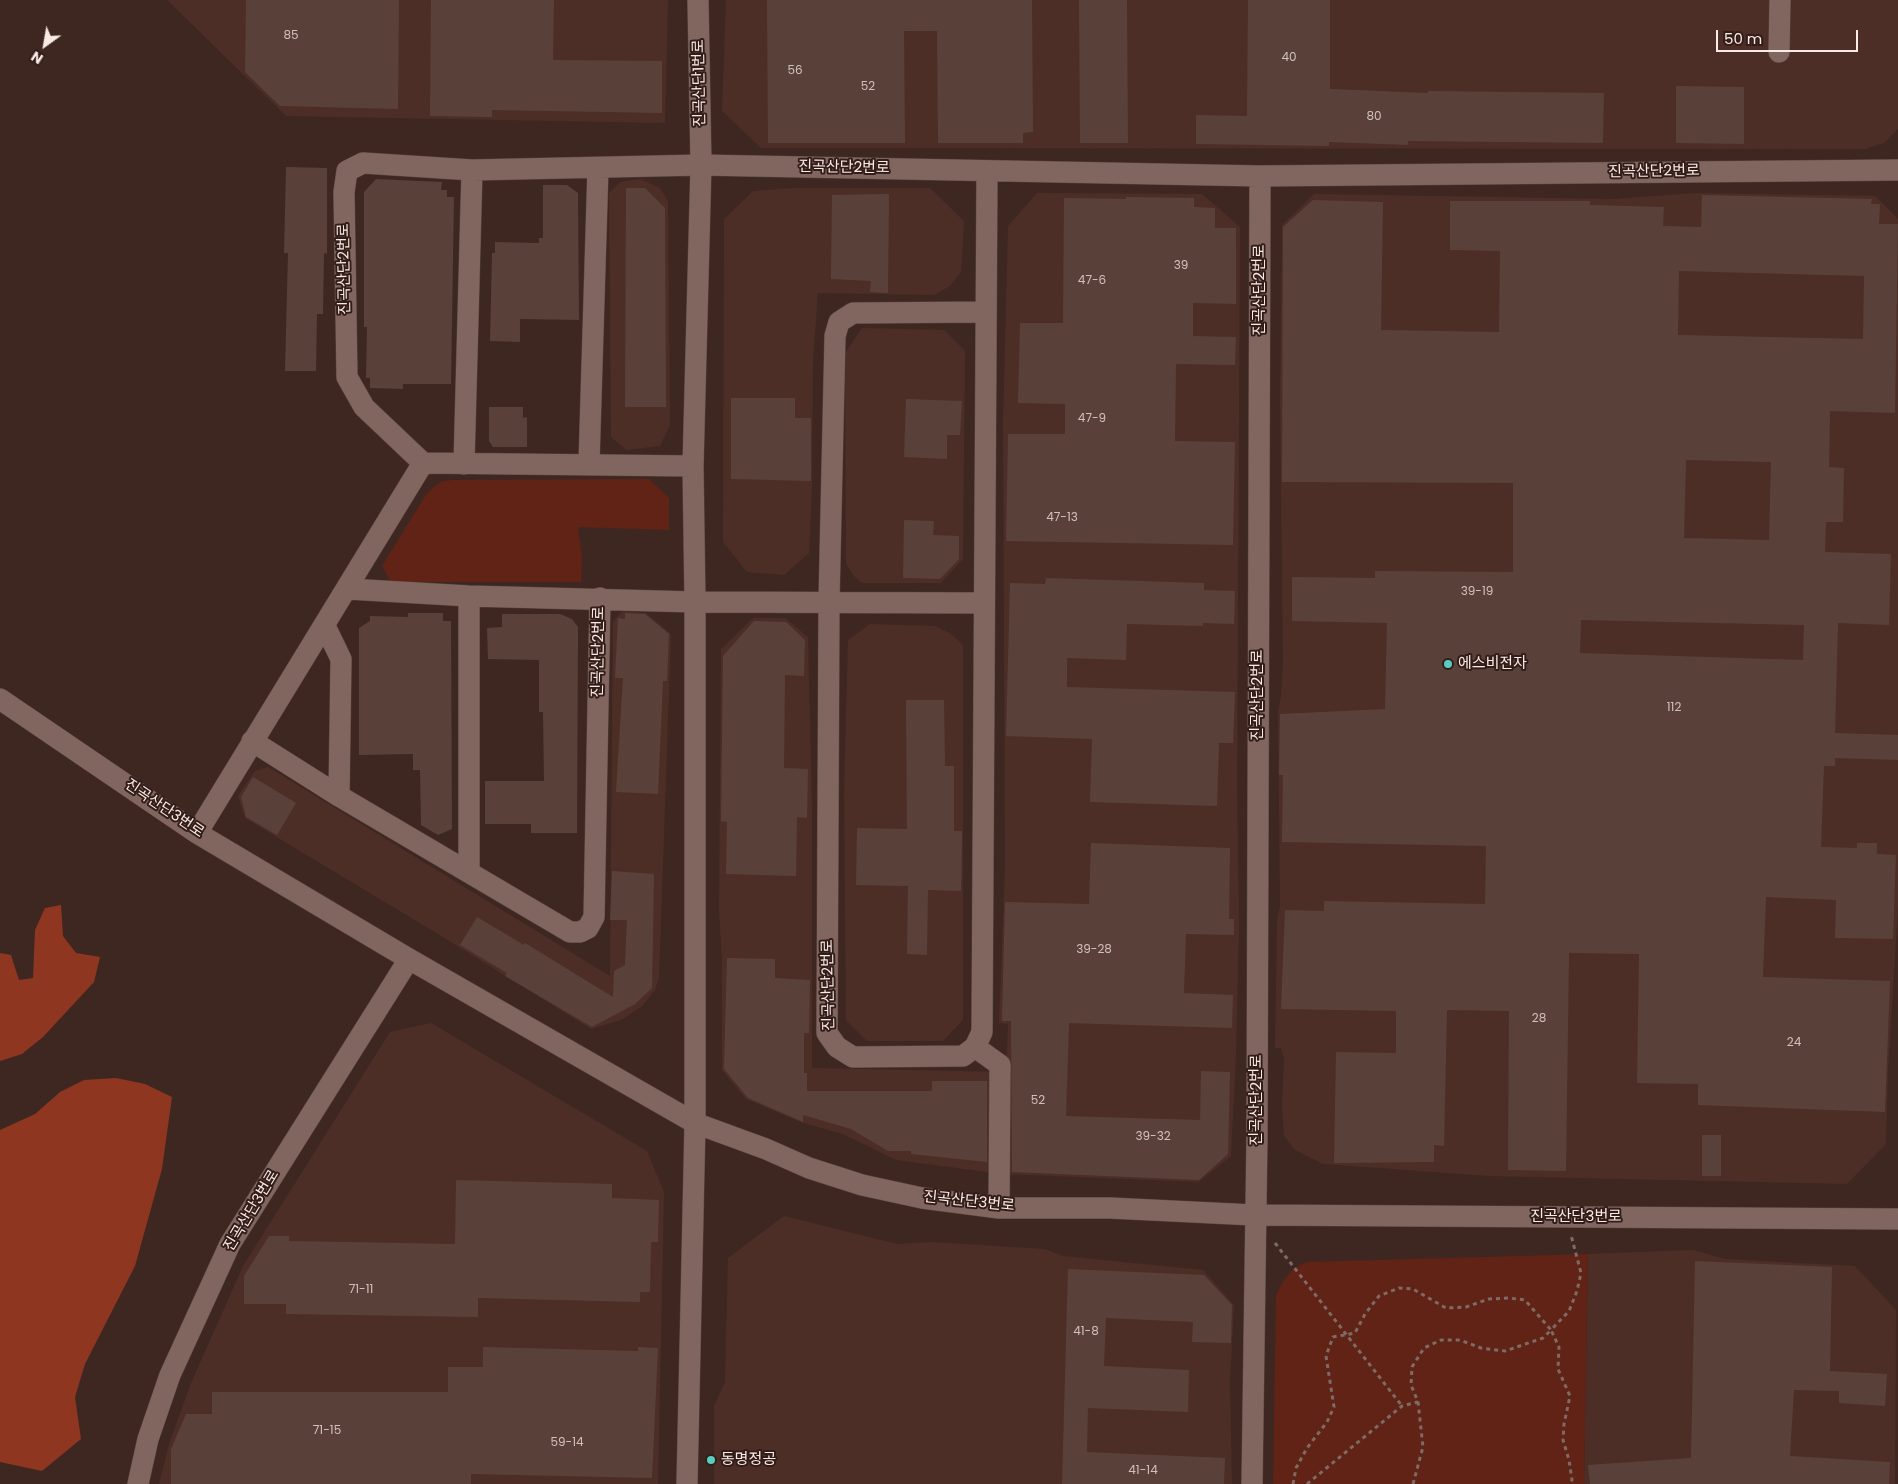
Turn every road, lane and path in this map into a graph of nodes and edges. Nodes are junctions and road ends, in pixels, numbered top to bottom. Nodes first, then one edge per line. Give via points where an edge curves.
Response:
1 (698, 0) edge
2 (1780, 0) edge
3 (1779, 52) dead end
4 (701, 165) junction
5 (598, 168) junction
6 (472, 170) junction
7 (1898, 170) edge
8 (987, 171) junction
9 (1260, 176) junction
10 (985, 312) junction
11 (424, 463) junction
12 (588, 463) junction
13 (464, 464) junction
14 (693, 466) junction
15 (348, 589) junction
16 (469, 596) junction
17 (600, 598) junction
18 (829, 601) junction
19 (695, 602) junction
20 (984, 603) junction
21 (325, 626) junction
22 (0, 699) edge
23 (252, 740) junction
24 (339, 796) junction
25 (197, 833) junction
26 (469, 872) junction
27 (410, 958) junction
28 (975, 1047) junction
29 (696, 1123) junction
30 (999, 1208) junction
31 (1254, 1215) junction
32 (1568, 1217) junction
33 (1898, 1219) edge
34 (1551, 1330) junction
35 (1346, 1334) junction
36 (1418, 1402) junction
37 (1402, 1406) junction
38 (138, 1484) edge
39 (687, 1484) edge
40 (1252, 1484) edge
41 (1293, 1484) edge
42 (1307, 1484) edge
43 (1413, 1484) edge
44 (1570, 1484) edge

1 - 4 street, 진곡산단1번로
2 - 3 street
4 - 5 street, 진곡산단2번로
4 - 8 street, 진곡산단2번로
4 - 14 street
5 - 6 street, 진곡산단2번로
5 - 12 street
6 - 11 street, 진곡산단2번로 via 363,163 347,171 346,377 364,406
6 - 13 street
7 - 9 street, 진곡산단2번로
8 - 9 street, 진곡산단2번로
8 - 10 street
9 - 31 street, 진곡산단2번로 via 1257,1136
10 - 18 street, 진곡산단2번로 via 853,313 839,322 835,336
10 - 20 street
11 - 13 street
11 - 15 street
12 - 13 street
12 - 14 street
14 - 19 street
15 - 16 street, 진곡산단2번로
15 - 21 street
16 - 17 street, 진곡산단2번로
16 - 26 street
17 - 19 street, 진곡산단2번로
17 - 26 street, 진곡산단2번로 via 594,917 588,928 570,932
18 - 19 street, 진곡산단2번로
18 - 20 street, 진곡산단2번로
18 - 28 street, 진곡산단2번로 via 827,1033 837,1047 853,1057 963,1056
19 - 29 street
20 - 28 street via 982,1032
21 - 23 street
21 - 24 street via 341,659
22 - 25 street, 진곡산단3번로
23 - 24 street, 진곡산단2번로
23 - 25 street
24 - 26 street, 진곡산단2번로
25 - 27 street, 진곡산단3번로
27 - 29 street, 진곡산단3번로
27 - 38 street, 진곡산단3번로 via 230,1244 170,1375 148,1439
28 - 30 street via 1000,1065
29 - 30 street, 진곡산단3번로 via 862,1186
29 - 39 street
30 - 31 street, 진곡산단3번로 via 1110,1208
31 - 32 street, 진곡산단3번로
31 - 35 path
31 - 40 street
32 - 33 street, 진곡산단3번로
32 - 34 path via 1572,1247 1581,1274 1570,1311
34 - 35 path via 1525,1300 1489,1300 1466,1307 1446,1308 1413,1289 1399,1288 1379,1296 1355,1333
34 - 36 path via 1543,1338 1506,1350 1481,1348 1460,1340 1441,1340 1424,1348 1412,1367 1411,1385
34 - 44 path via 1559,1347 1558,1369 1570,1396 1563,1440 1569,1460
35 - 37 path
35 - 41 path via 1333,1337 1326,1356 1334,1407 1296,1468
36 - 37 path
36 - 43 path via 1422,1447
37 - 42 path

